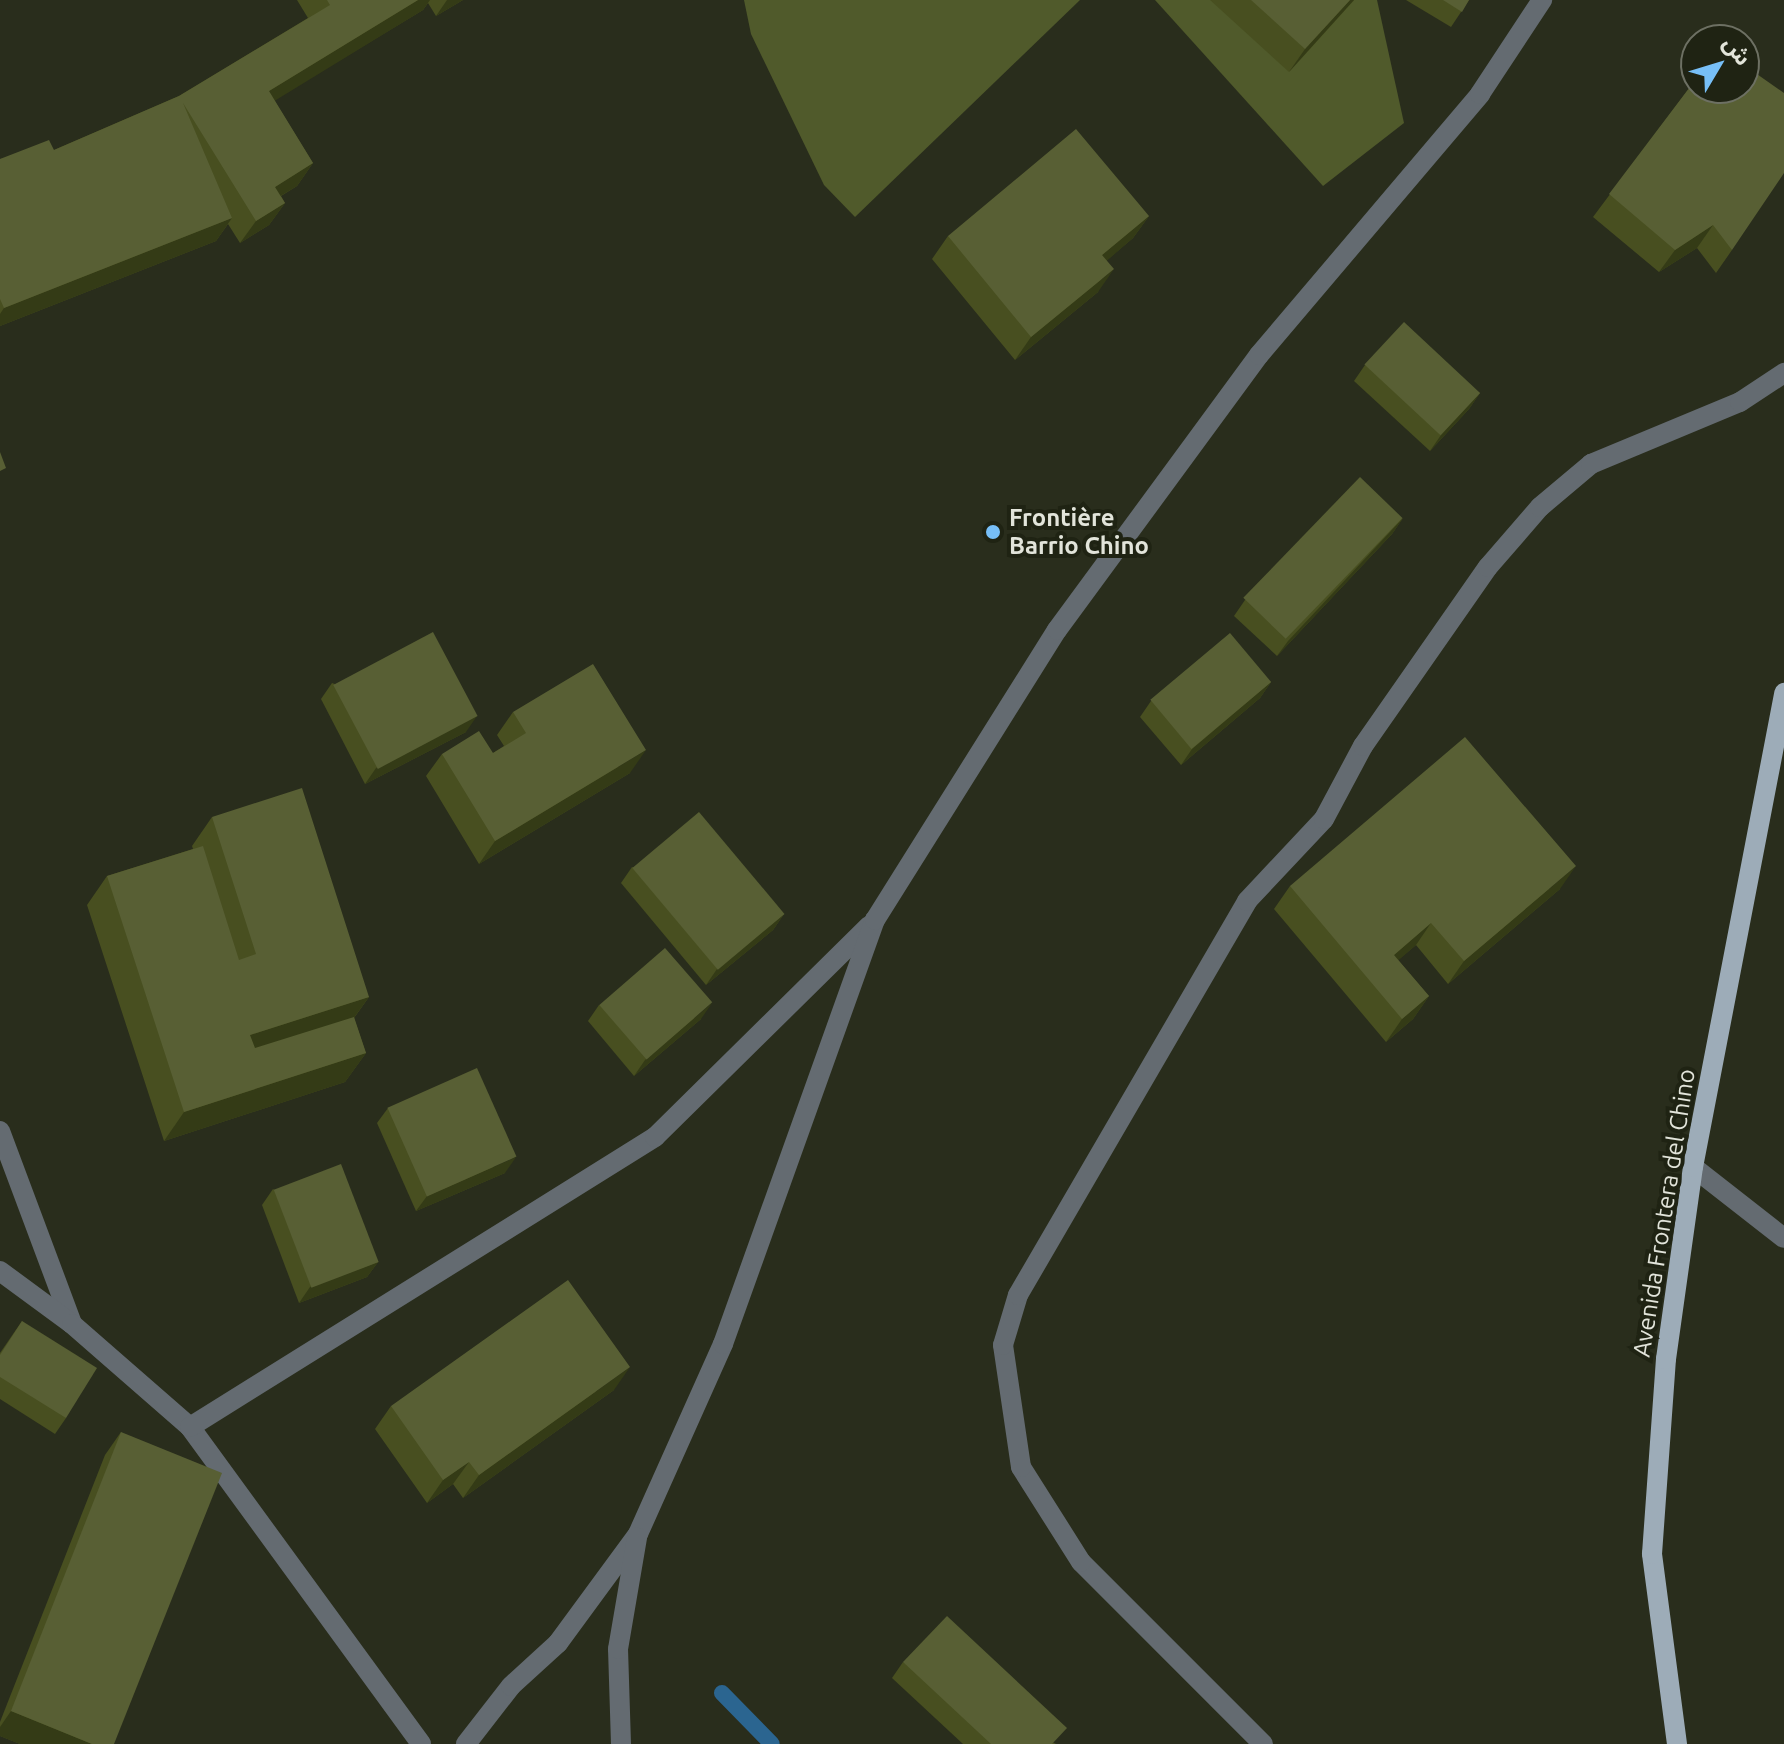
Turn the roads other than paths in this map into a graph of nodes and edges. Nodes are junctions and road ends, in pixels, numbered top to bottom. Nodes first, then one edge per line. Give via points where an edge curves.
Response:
1 (1542, 0) edge
2 (1784, 373) edge
3 (1784, 693) edge
4 (875, 920) junction
5 (0, 1131) edge
6 (1693, 1167) junction
7 (1784, 1238) edge
8 (0, 1271) edge
9 (72, 1324) junction
10 (190, 1427) junction
11 (638, 1534) junction
12 (421, 1744) edge
13 (466, 1744) edge
14 (621, 1744) edge
15 (1263, 1744) edge
16 (1677, 1744) edge

1 - 4 street via 1480,94 1259,355 1075,605
2 - 15 street via 1740,402 1591,464 1540,507 1488,567 1363,746 1324,819 1247,901 1018,1295 1003,1345 1021,1467 1081,1562
3 - 6 main road, Avenida Frontera del Chino
4 - 10 street via 655,1137
4 - 11 street via 723,1344
5 - 9 street
6 - 7 street
6 - 16 main road, Avenida Frontera del Chino via 1666,1359 1652,1554
8 - 9 street
9 - 10 street
10 - 12 street
11 - 13 street via 558,1643 511,1686
11 - 14 street via 618,1649

